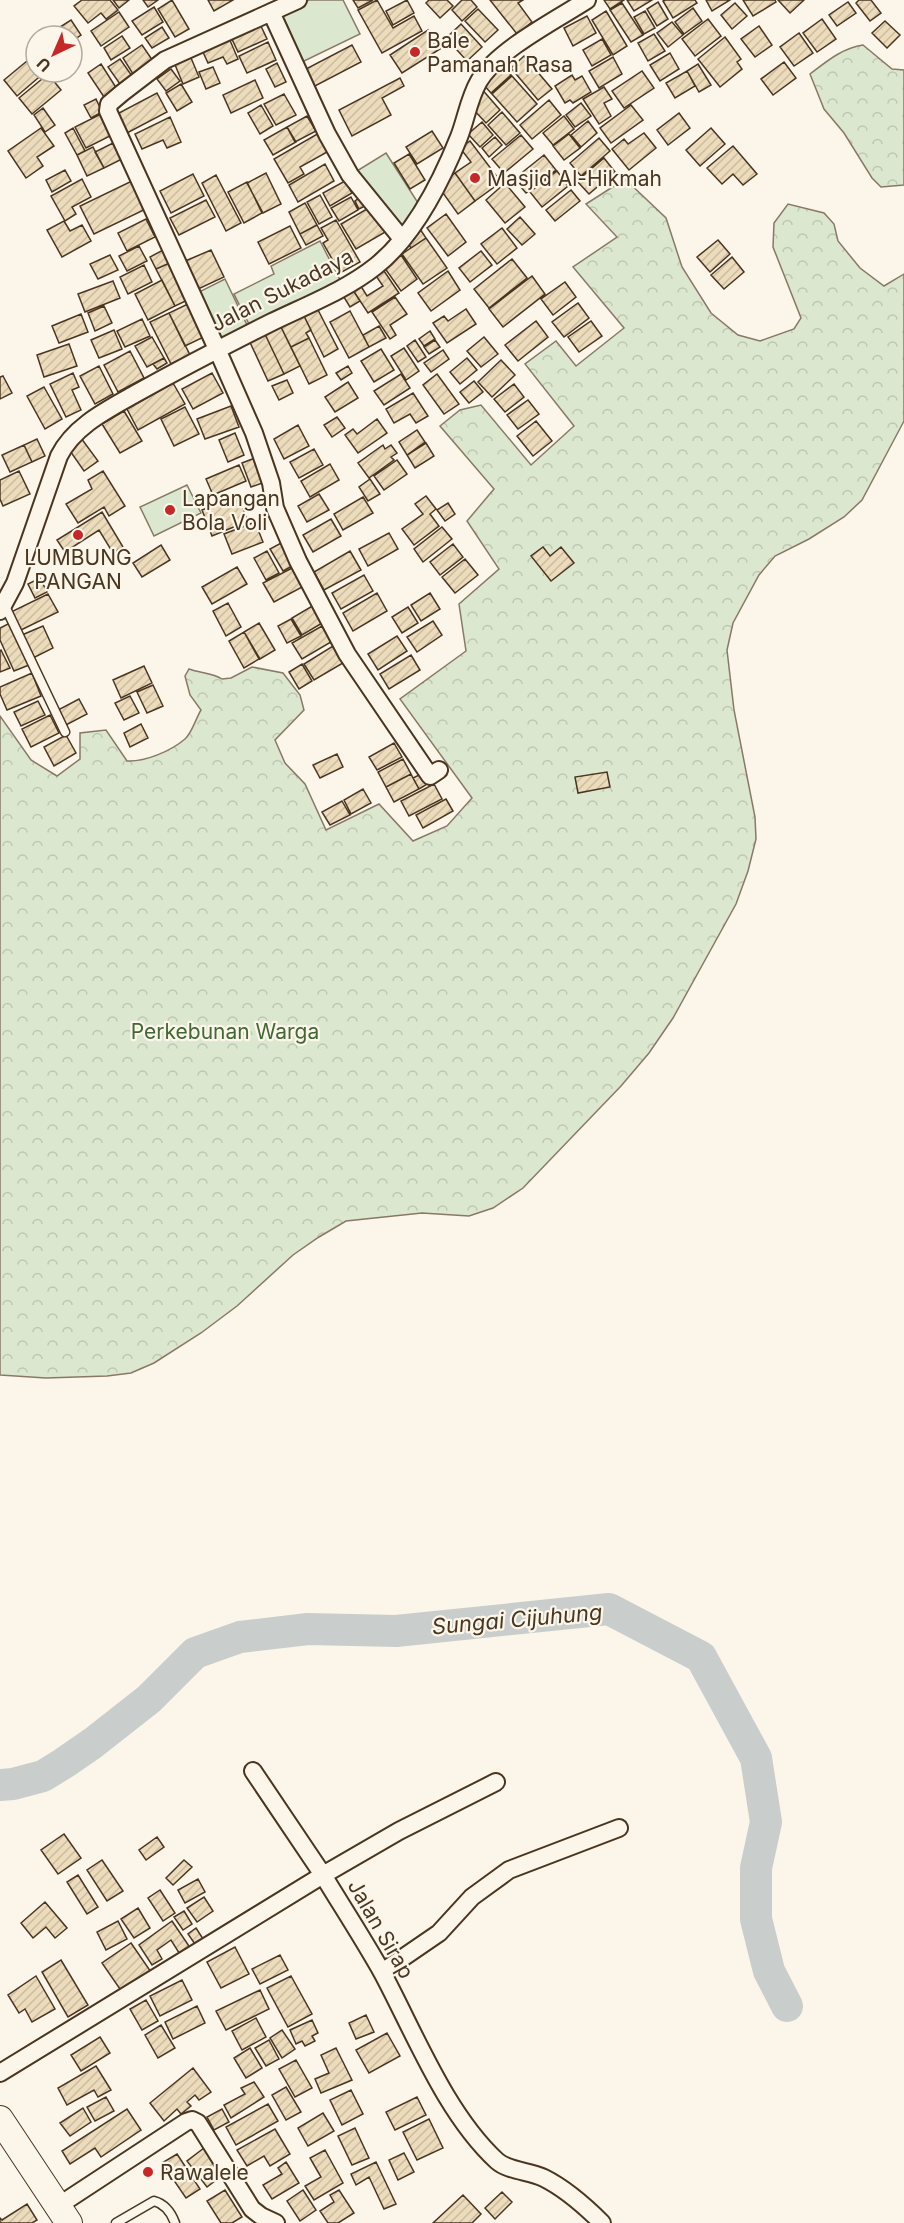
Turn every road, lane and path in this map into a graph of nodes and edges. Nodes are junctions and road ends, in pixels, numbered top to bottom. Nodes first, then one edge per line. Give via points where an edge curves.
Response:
1 (298, 0) edge
2 (587, 0) edge
3 (271, 12) junction
4 (402, 238) junction
5 (217, 349) junction
6 (2, 607) edge
7 (65, 732) dead end
8 (439, 770) dead end
9 (253, 1771) dead end
10 (496, 1782) dead end
11 (619, 1828) dead end
12 (323, 1875) junction
13 (382, 1972) junction
14 (0, 2073) edge
15 (0, 2119) edge
16 (63, 2214) edge
17 (116, 2223) edge
18 (175, 2223) edge
19 (276, 2223) edge
20 (602, 2223) edge

1 - 3 street
2 - 4 street, Jalan Sukadaya via 515,47 481,79 450,158 417,219
3 - 4 street via 350,175
3 - 5 street via 165,60 109,104 108,111
4 - 5 street, Jalan Sukadaya via 363,275
5 - 6 street, Jalan Sukadaya via 87,423 64,445 15,583
5 - 8 street via 254,433 275,508 321,607 347,654 430,776
6 - 7 lane
9 - 12 street
10 - 12 street
11 - 13 street via 509,1870 472,1897 439,1932
12 - 13 street, Jalan Sirap
12 - 14 street, Jalan Sirap
13 - 20 street, Jalan Sirap via 430,2066 480,2143 499,2163 542,2177 564,2190
15 - 16 main road
16 - 19 street via 192,2120 198,2123 252,2209
17 - 18 lane via 154,2200 162,2204

